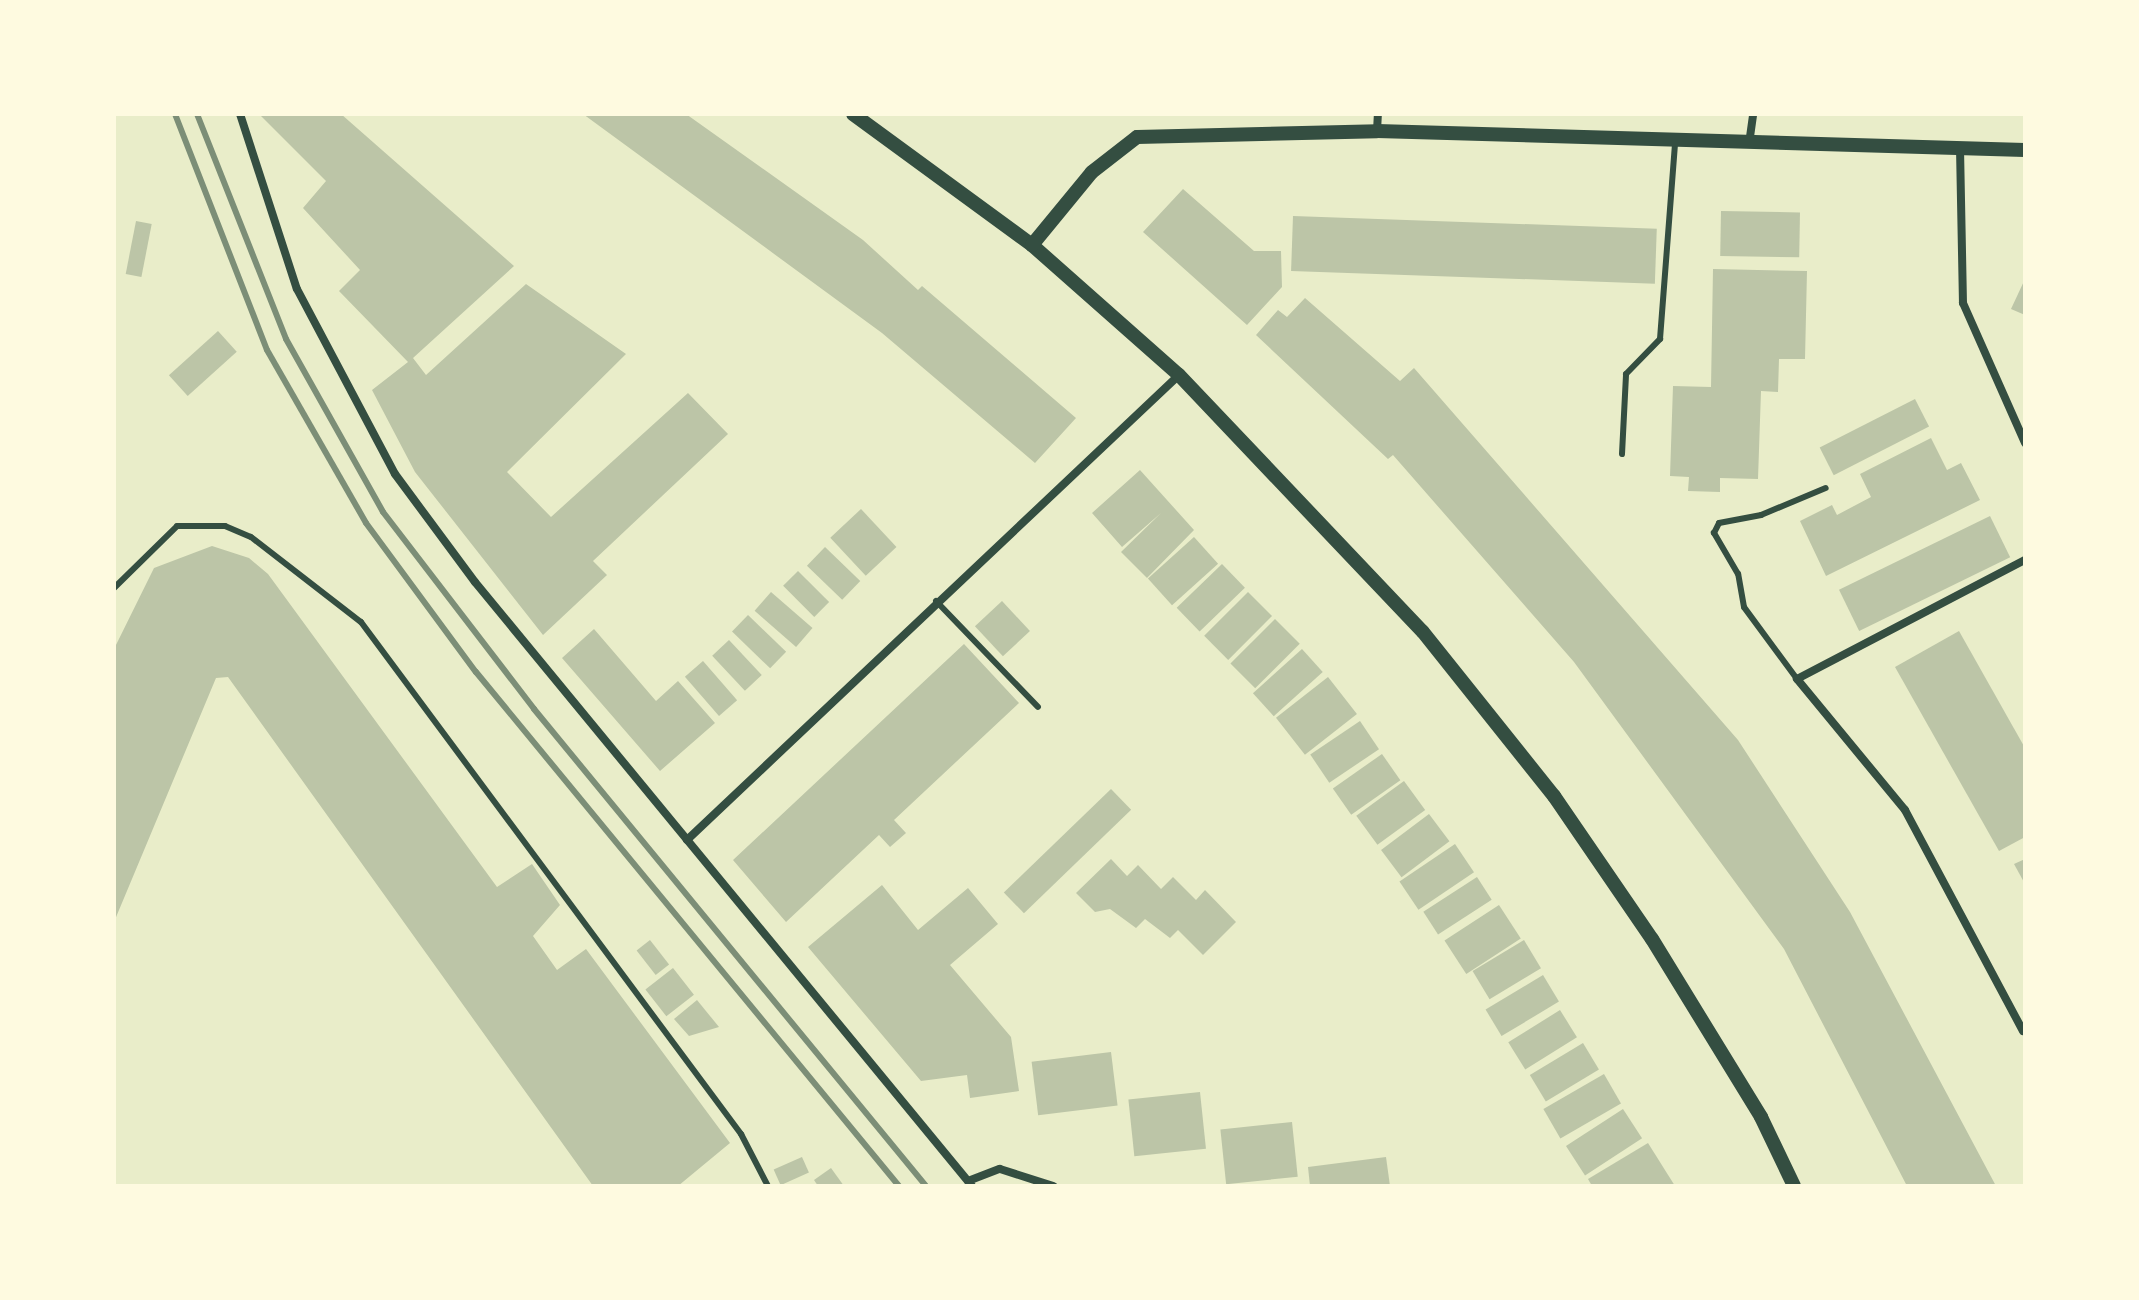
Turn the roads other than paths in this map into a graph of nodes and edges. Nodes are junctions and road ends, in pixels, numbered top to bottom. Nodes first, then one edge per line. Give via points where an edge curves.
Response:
1 (240, 114) edge
2 (853, 114) edge
3 (1378, 114) edge
4 (1753, 114) edge
5 (1377, 131) junction
6 (1675, 144) junction
7 (1749, 144) junction
8 (1960, 148) junction
9 (2025, 150) edge
10 (1032, 245) junction
11 (1179, 375) junction
12 (2025, 443) edge
13 (1622, 454) dead end
14 (1826, 488) dead end
15 (2025, 560) edge
16 (114, 588) edge
17 (936, 601) junction
18 (1797, 679) junction
19 (1038, 707) dead end
20 (687, 840) junction
21 (2023, 1031) dead end
22 (970, 1184) edge
23 (768, 1186) edge
24 (1053, 1186) edge
25 (1794, 1186) edge

1 - 20 street via 297,289 395,474
2 - 10 street
3 - 5 street
4 - 7 street
5 - 6 street
5 - 10 street via 1137,137 1092,172
6 - 7 street
6 - 13 lane via 1660,339 1626,374
7 - 8 street
8 - 9 street
8 - 12 street via 1963,303
10 - 11 street
11 - 17 street
11 - 25 street via 1423,632 1554,796 1669,967 1761,1117
14 - 18 lane via 1761,515 1719,523 1714,533 1738,574 1744,607
15 - 18 street
16 - 23 lane via 177,526 225,526 361,622 741,1134
17 - 19 lane
17 - 20 street
18 - 21 street via 1905,810
20 - 22 street
22 - 24 street via 1000,1169

